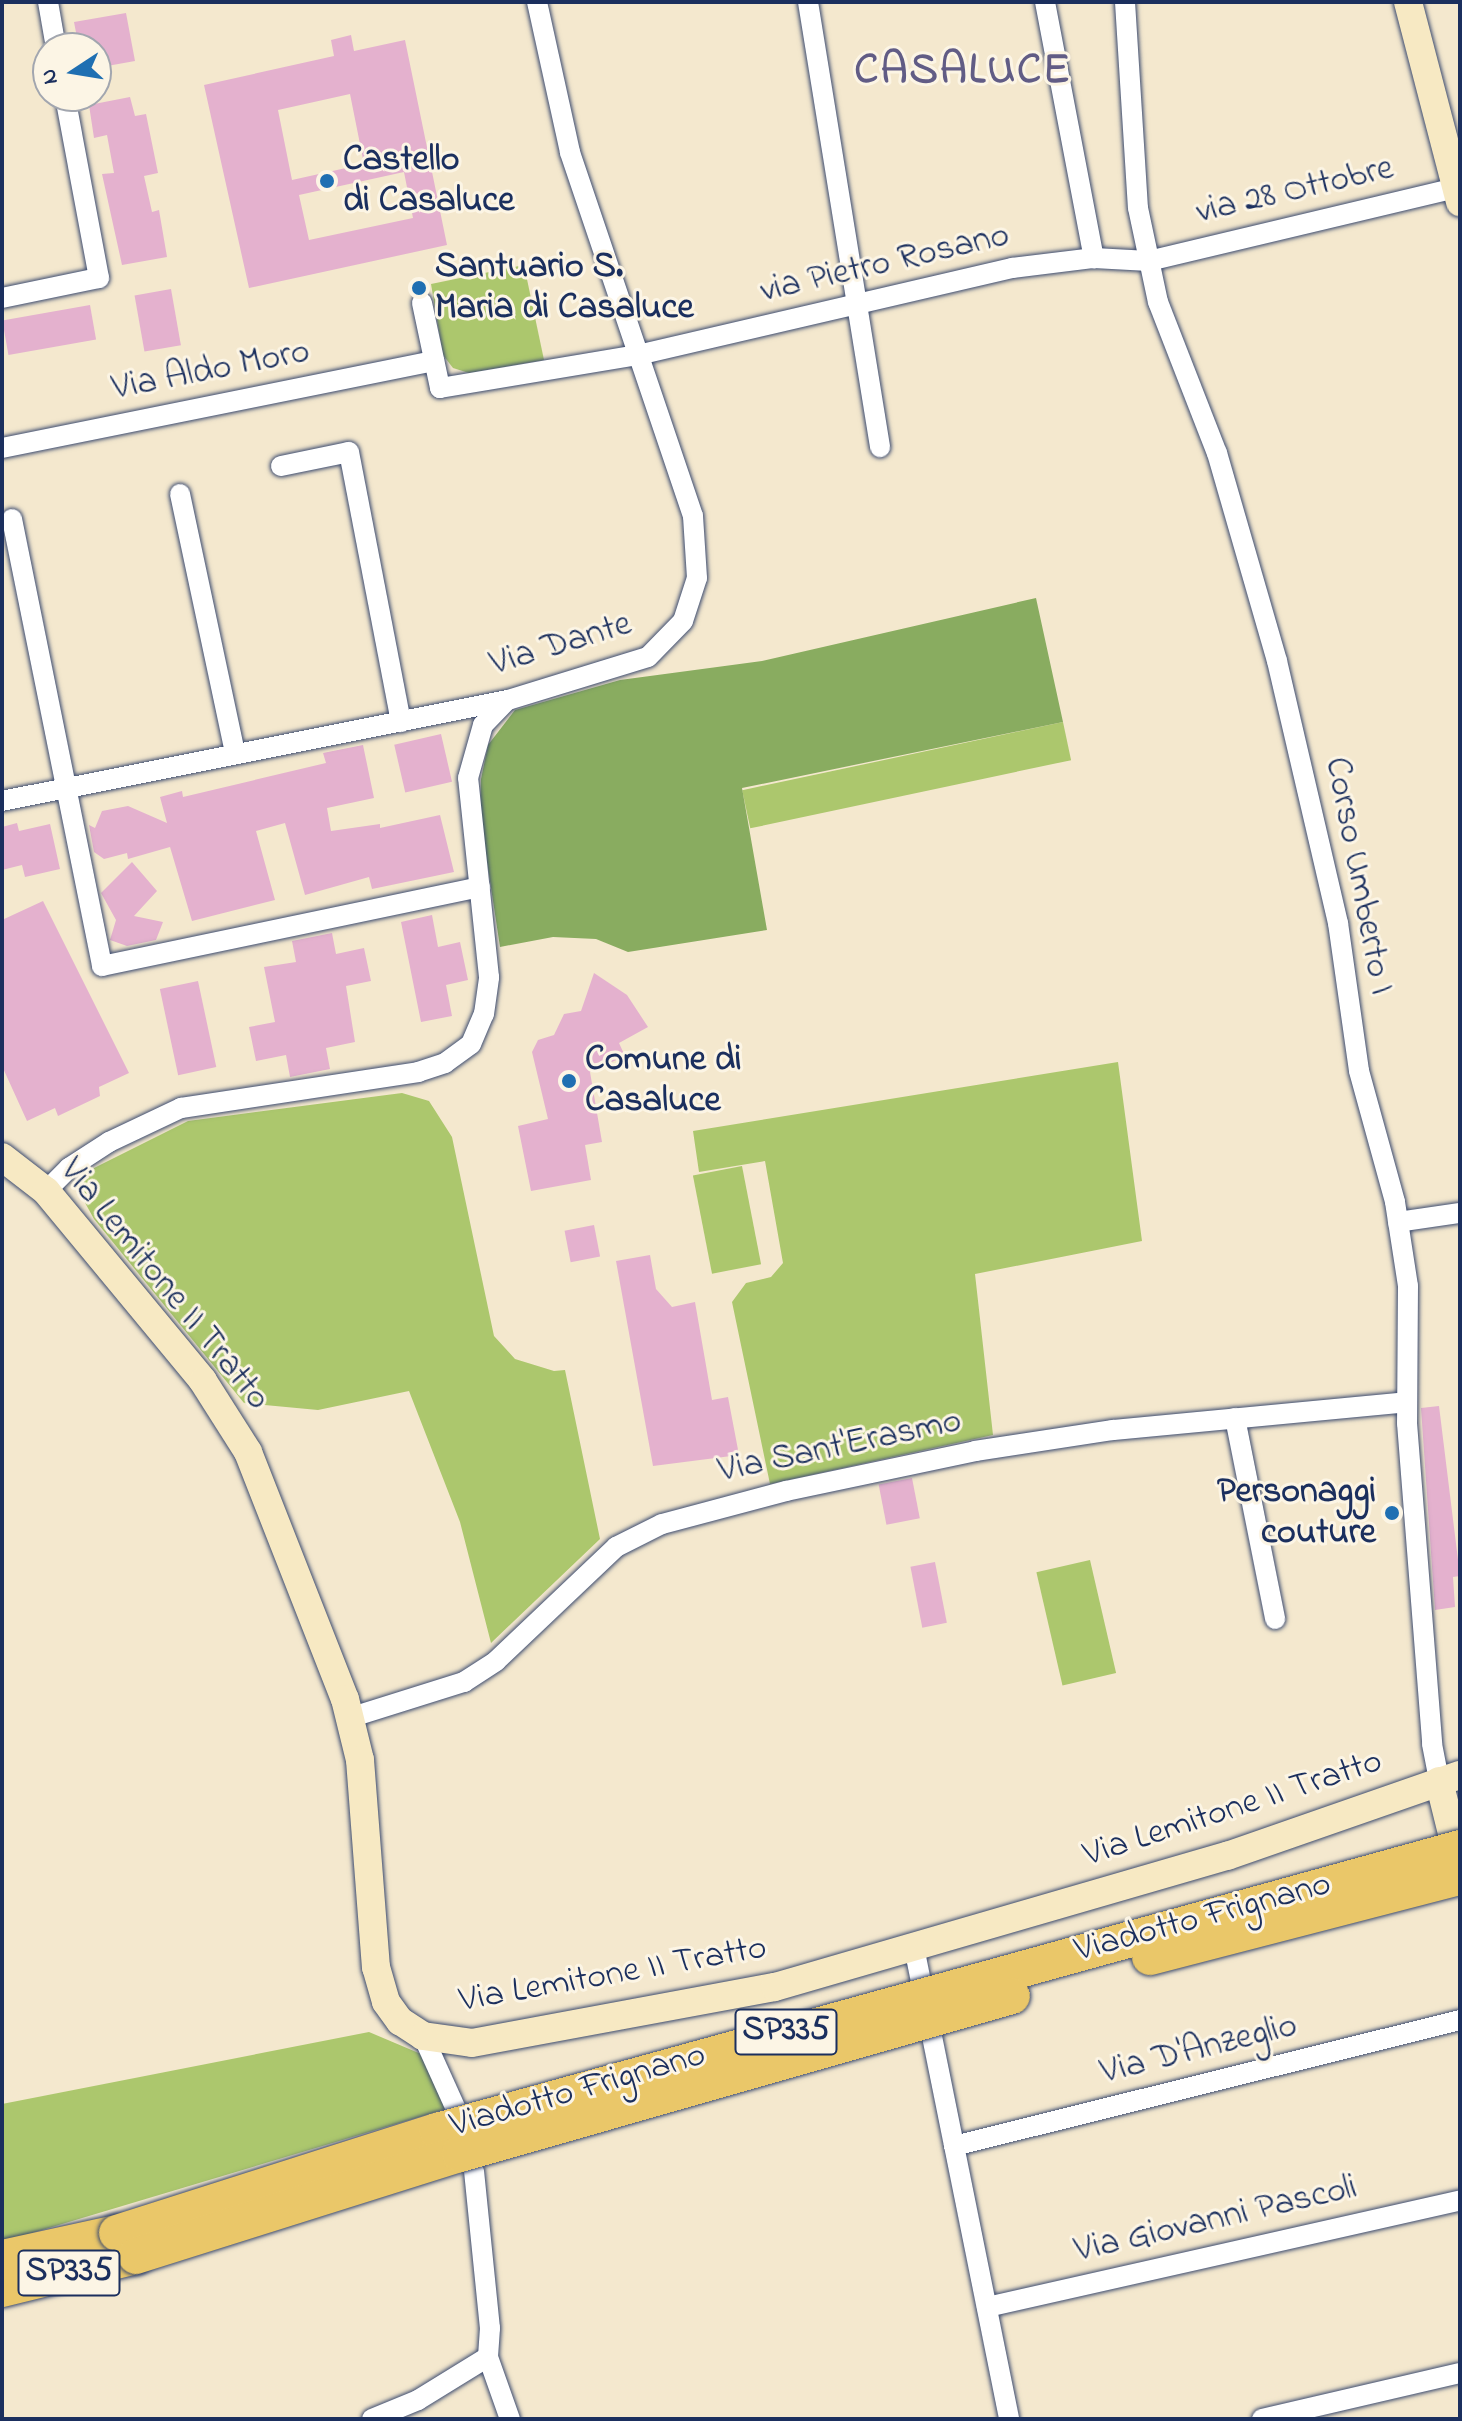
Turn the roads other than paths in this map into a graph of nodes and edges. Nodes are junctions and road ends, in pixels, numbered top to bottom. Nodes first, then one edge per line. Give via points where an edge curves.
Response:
1 (48, 2) edge
2 (537, 2) edge
3 (808, 2) edge
4 (1045, 2) edge
5 (1125, 2) edge
6 (1408, 2) edge
7 (53, 32) edge
8 (68, 112) edge
9 (1458, 195) edge
10 (1094, 258) junction
11 (1149, 261) junction
12 (2, 298) edge
13 (422, 303) dead end
14 (860, 303) junction
15 (638, 355) junction
16 (434, 361) junction
17 (880, 447) dead end
18 (2, 448) edge
19 (281, 466) dead end
20 (180, 494) dead end
21 (12, 519) dead end
22 (508, 700) junction
23 (401, 722) junction
24 (235, 753) junction
25 (66, 788) junction
26 (2, 801) edge
27 (480, 887) junction
28 (2, 1157) edge
29 (46, 1191) junction
30 (1460, 1213) edge
31 (1398, 1222) junction
32 (1407, 1402) junction
33 (1235, 1418) junction
34 (1275, 1619) dead end
35 (349, 1718) junction
36 (1450, 1778) edge
37 (1460, 1848) edge
38 (1460, 1866) edge
39 (1460, 1877) edge
40 (914, 1947) junction
41 (1460, 2020) edge
42 (423, 2036) junction
43 (456, 2109) dead end
44 (954, 2146) junction
45 (474, 2171) dead end
46 (1460, 2200) edge
47 (126, 2245) junction
48 (2, 2258) edge
49 (2, 2289) edge
50 (987, 2307) junction
51 (488, 2357) junction
52 (1460, 2373) edge
53 (372, 2419) edge
54 (510, 2419) edge
55 (1009, 2419) edge
56 (1262, 2419) edge

1 - 7 street
2 - 15 street, Via Dante via 570,152
3 - 14 street
4 - 10 street
5 - 11 street, Corso Umberto I via 1131,139
6 - 9 street
8 - 12 street via 99,278
9 - 11 street, via 28 Ottobre
10 - 11 street, via Pietro Rosano
10 - 14 street, via Pietro Rosano via 1012,268
11 - 31 street, Corso Umberto I via 1158,302 1217,453 1277,661 1338,923 1359,1071
13 - 16 street
14 - 15 street, via Pietro Rosano
14 - 17 street
15 - 16 street, via Pietro Rosano via 440,388
15 - 22 street, Via Dante via 693,516 698,559 692,599 671,637 648,657
16 - 18 street, Via Aldo Moro
19 - 23 street via 349,452
20 - 24 street
21 - 25 street
22 - 23 street, Via Dante
22 - 27 street via 483,725 470,762 468,804
23 - 24 street, Via Dante
24 - 25 street, Via Dante
25 - 26 street, Via Dante
25 - 27 street via 102,966
27 - 29 street via 489,977 478,1031 460,1055 397,1076 181,1108 109,1142 69,1168
28 - 29 street, Via Lemitone II Tratto
29 - 35 street, Via Lemitone II Tratto via 227,1412 268,1501
30 - 31 street
31 - 32 street, Corso Umberto I via 1408,1286
32 - 33 street, Via Sant'Erasmo
32 - 36 street, Corso Umberto I via 1432,1744
33 - 34 street
33 - 35 street, Via Sant'Erasmo via 975,1451 774,1493 662,1524 616,1547 496,1661 464,1682
35 - 42 street, Via Lemitone II Tratto via 360,1760 376,1967 386,2002 400,2021
36 - 38 street
36 - 40 street, Via Lemitone II Tratto via 1227,1856
37 - 47 highway, Viadotto Frignano / SP335, bridge via 539,2102
39 - 47 highway, Viadotto Frignano / SP335, bridge via 1003,1998
40 - 42 street, Via Lemitone II Tratto via 775,1987 472,2043
40 - 44 street
41 - 44 street, Via D'Anzeglio
42 - 43 street
44 - 50 street
45 - 51 street via 490,2328
46 - 50 street, Via Giovanni Pascoli
47 - 48 highway, SP335
47 - 49 highway, SP335
50 - 55 street
51 - 53 street via 431,2393
51 - 54 street
52 - 56 street

